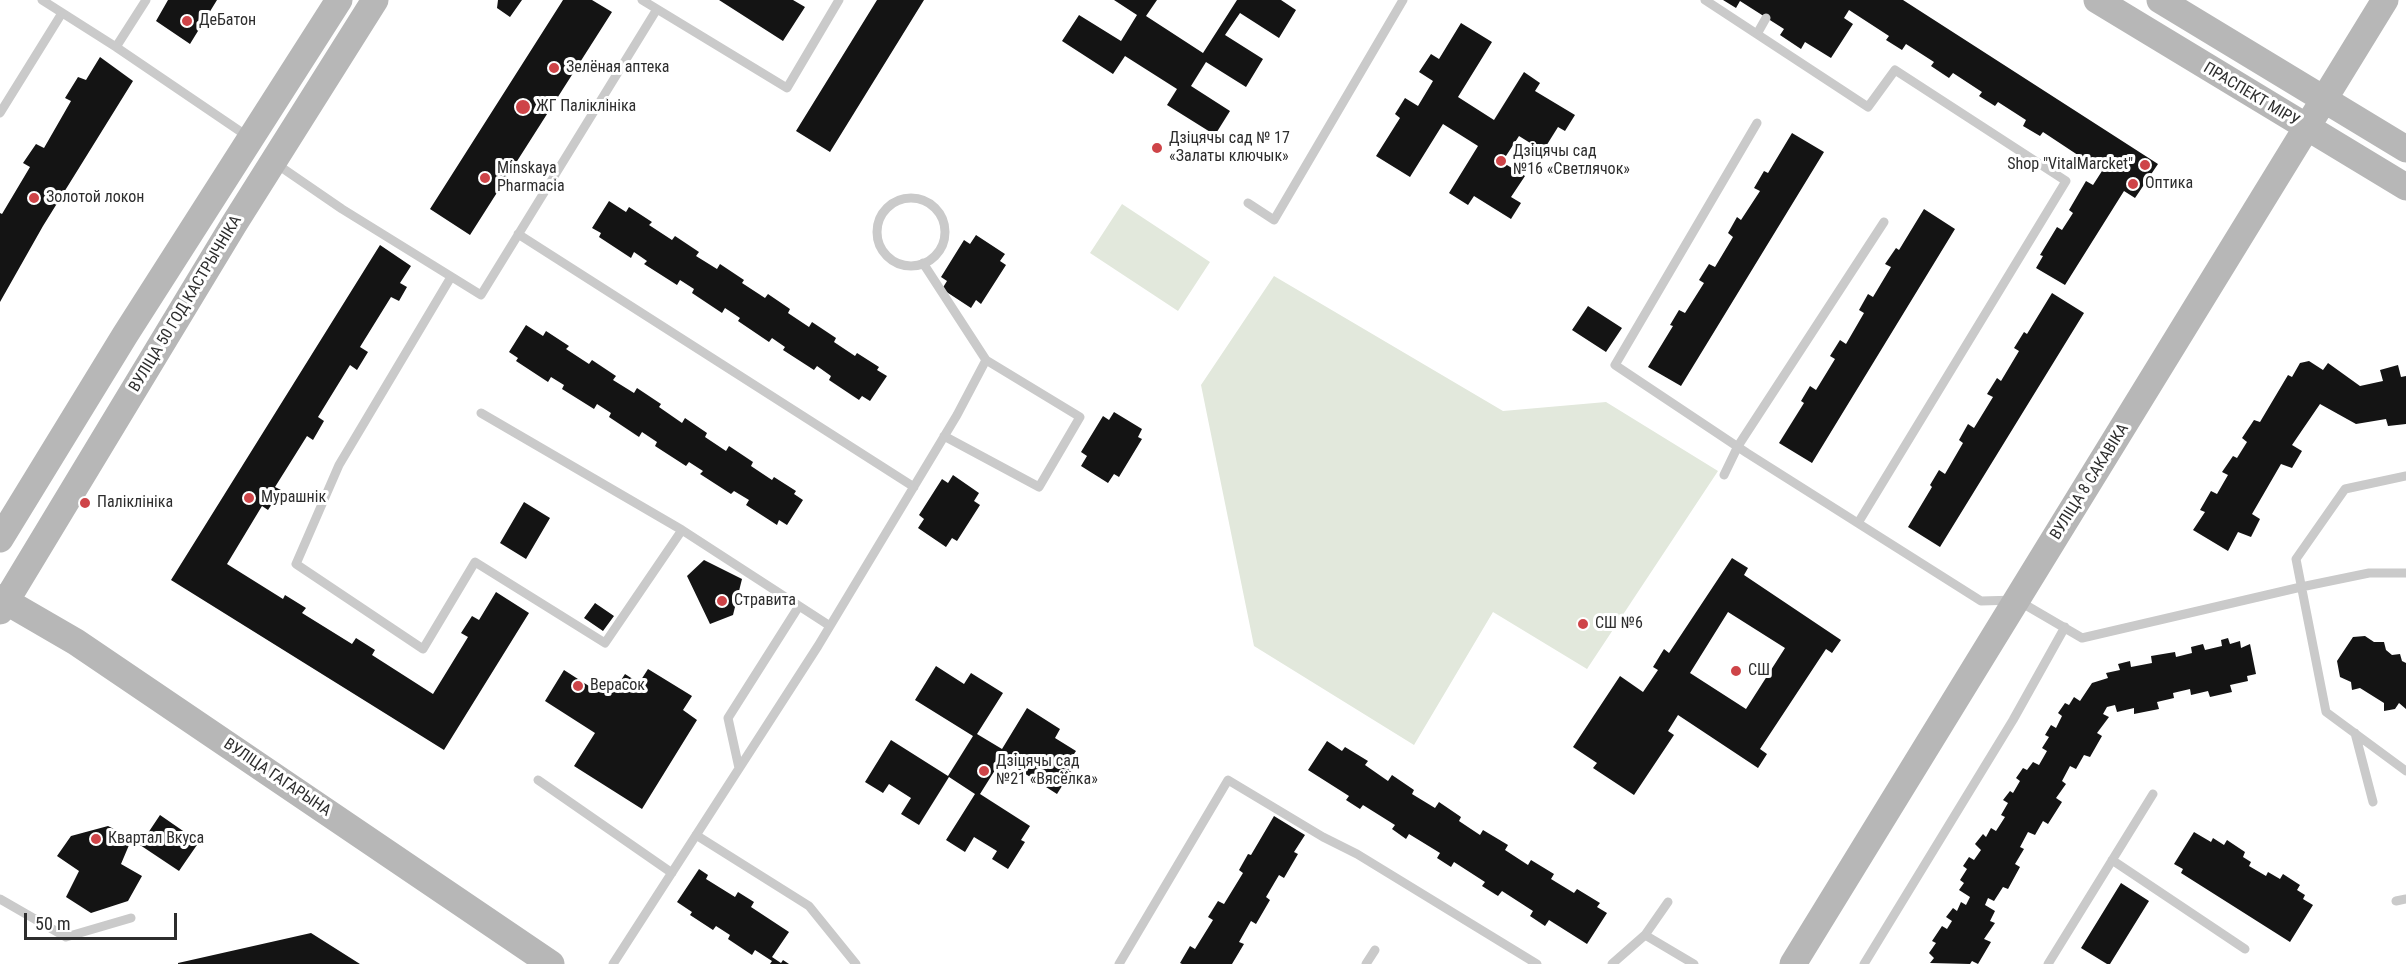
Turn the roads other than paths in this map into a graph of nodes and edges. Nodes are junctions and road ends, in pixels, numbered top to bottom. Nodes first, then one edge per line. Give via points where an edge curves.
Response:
1 (42, 0) edge
2 (146, 0) edge
3 (339, 0) edge
4 (375, 0) edge
5 (642, 0) edge
6 (839, 0) edge
7 (1403, 0) edge
8 (1705, 0) edge
9 (2097, 0) edge
10 (2160, 0) edge
11 (2385, 0) edge
12 (657, 9) junction
13 (62, 13) junction
14 (1766, 18) dead end
15 (1757, 34) junction
16 (116, 47) junction
17 (2323, 100) junction
18 (0, 113) edge
19 (1757, 123) dead end
20 (2306, 128) junction
21 (252, 139) junction
22 (2406, 149) edge
23 (273, 162) junction
24 (2406, 187) edge
25 (1248, 204) dead end
26 (1884, 222) dead end
27 (518, 234) junction
28 (923, 263) junction
29 (451, 277) junction
30 (986, 360) junction
31 (481, 413) dead end
32 (944, 436) junction
33 (1738, 446) junction
34 (1724, 475) dead end
35 (2406, 476) edge
36 (914, 487) junction
37 (1858, 523) junction
38 (681, 530) junction
39 (0, 539) edge
40 (2406, 573) edge
41 (2301, 587) junction
42 (2017, 600) junction
43 (2, 604) edge
44 (799, 606) junction
45 (830, 626) junction
46 (2065, 627) junction
47 (2355, 733) junction
48 (739, 768) junction
49 (2406, 771) edge
50 (538, 780) dead end
51 (2153, 794) dead end
52 (2373, 802) dead end
53 (696, 835) junction
54 (2112, 860) junction
55 (672, 873) junction
56 (0, 899) edge
57 (1668, 902) dead end
58 (131, 918) dead end
59 (1645, 935) junction
60 (2246, 949) dead end
61 (1375, 950) dead end
62 (550, 964) edge
63 (613, 964) edge
64 (856, 964) edge
65 (1119, 964) edge
66 (1366, 964) edge
67 (1537, 964) edge
68 (1612, 964) edge
69 (1694, 964) edge
70 (1793, 964) edge
71 (1864, 964) edge
72 (2048, 964) edge

1 - 13 lane
2 - 16 lane
3 - 21 main road, ВУЛІЦА 50 ГОД КАСТРЫЧНІКА
4 - 23 main road, ВУЛІЦА 50 ГОД КАСТРЫЧНІКА
5 - 12 lane
6 - 12 lane via 787,88
7 - 25 lane via 1274,220
8 - 15 lane
9 - 20 main road, ПРАСПЕКТ МІРУ
10 - 17 main road, ПРАСПЕКТ МІРУ
11 - 17 main road, ВУЛІЦА 8 САКАВІКА
12 - 27 lane
13 - 16 lane
13 - 18 lane
14 - 15 lane
15 - 37 lane via 1868,107 1895,70 2066,181
16 - 21 lane
17 - 20 main road, ВУЛІЦА 8 САКАВІКА
17 - 22 main road, ПРАСПЕКТ МІРУ
19 - 33 lane via 1615,365
20 - 24 main road, ПРАСПЕКТ МІРУ
20 - 42 main road, ВУЛІЦА 8 САКАВІКА
21 - 39 main road, ВУЛІЦА 50 ГОД КАСТРЫЧНІКА
23 - 29 lane
23 - 43 main road, ВУЛІЦА 50 ГОД КАСТРЫЧНІКА
26 - 33 lane
27 - 29 lane via 481,295
27 - 36 lane
28 - 28 lane via 941,248 944,225 940,214 923,200 900,199 890,204 878,222 879,243 892,260 913,266
28 - 30 lane
29 - 38 lane via 339,465 296,564 423,649 475,562 605,643
30 - 32 lane
30 - 32 lane via 1080,417 1039,487
31 - 38 lane
32 - 36 lane
33 - 34 lane
33 - 37 lane
35 - 41 lane via 2345,489 2296,559
36 - 45 lane
37 - 42 lane via 1981,601
38 - 44 lane
40 - 41 lane via 2369,573
41 - 46 lane via 2082,638
41 - 47 lane via 2326,712
42 - 46 lane
42 - 70 main road, ВУЛІЦА 8 САКАВІКА
43 - 62 main road, ВУЛІЦА ГАГАРЫНА via 76,642
44 - 45 lane
44 - 48 lane via 728,718
45 - 48 lane
46 - 71 lane
47 - 49 lane
47 - 52 lane
48 - 53 lane
50 - 55 lane
51 - 54 lane
53 - 55 lane
53 - 64 lane via 809,906
54 - 60 lane
54 - 72 lane
55 - 63 lane
56 - 58 lane via 66,937
57 - 59 lane
59 - 68 lane
59 - 69 lane
61 - 66 lane
65 - 67 lane via 1228,780

